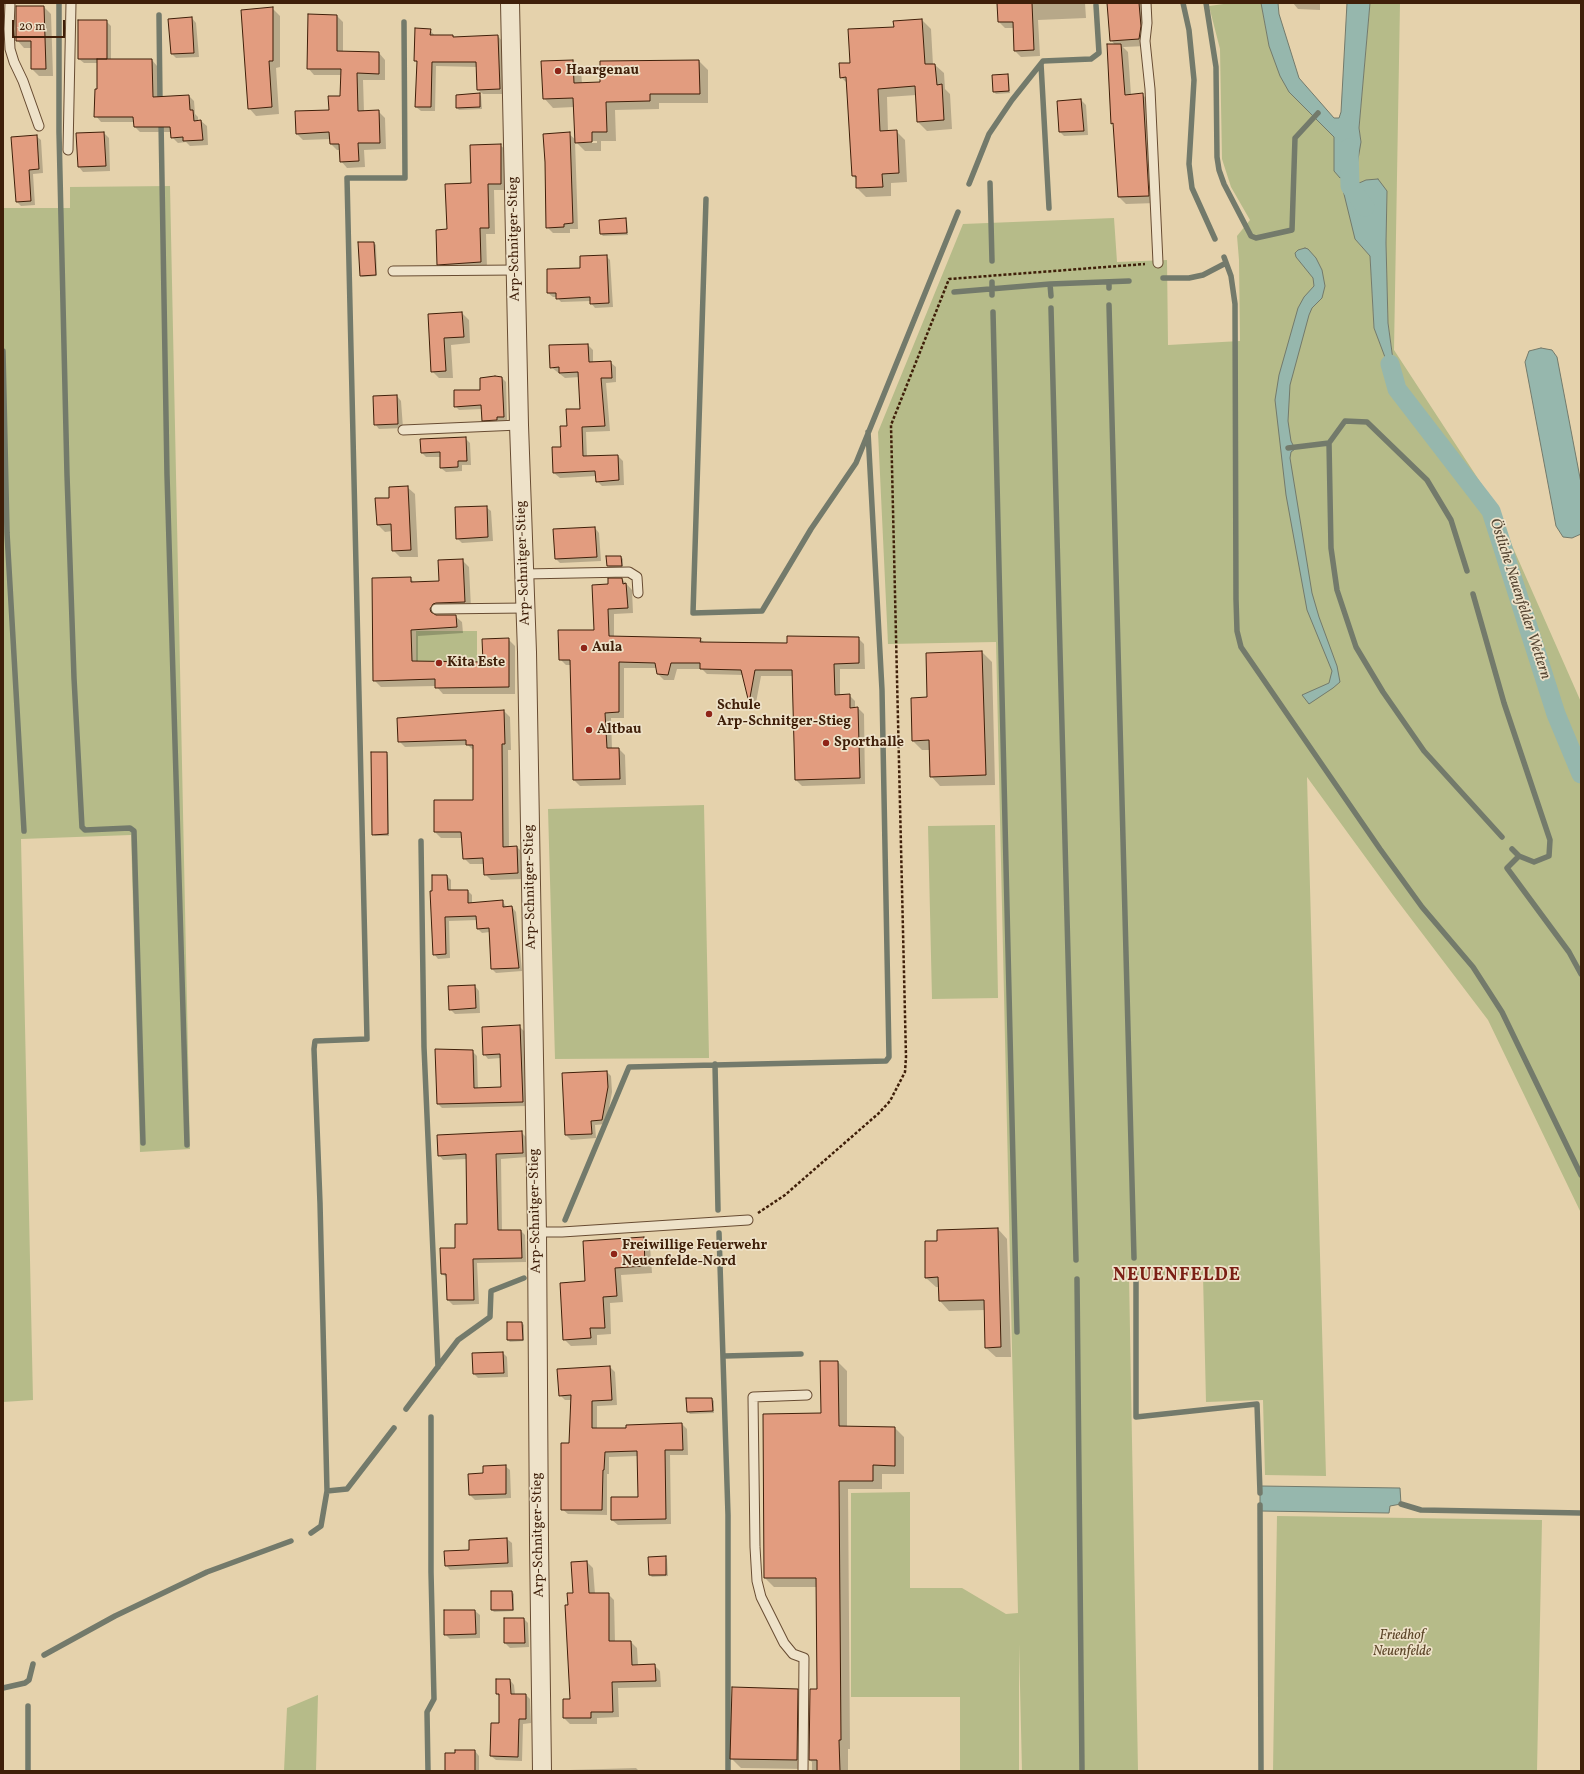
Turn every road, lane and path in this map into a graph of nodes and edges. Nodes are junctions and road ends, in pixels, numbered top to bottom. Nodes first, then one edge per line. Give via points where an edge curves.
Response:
1 (10, 3) edge
2 (71, 3) edge
3 (510, 3) edge
4 (1146, 3) edge
5 (39, 126) dead end
6 (68, 150) dead end
7 (1158, 263) joint
8 (516, 270) junction
9 (393, 272) dead end
10 (519, 425) junction
11 (403, 430) dead end
12 (524, 574) junction
13 (638, 593) dead end
14 (525, 608) junction
15 (436, 609) dead end
16 (748, 1220) joint
17 (537, 1232) junction
18 (807, 1395) dead end
19 (542, 1771) edge
20 (803, 1771) edge

1 - 5 lane via 10,49
2 - 6 lane
3 - 8 street, Arp-Schnitger-Stieg
4 - 7 lane via 1148,23 1145,41 1150,89
7 - 16 path via 950,279 891,425 905,1072 890,1101 879,1113 785,1195
8 - 9 lane
8 - 10 street, Arp-Schnitger-Stieg
10 - 11 lane
10 - 12 street, Arp-Schnitger-Stieg
12 - 13 lane via 628,572 637,577
12 - 14 street, Arp-Schnitger-Stieg
14 - 15 lane
14 - 17 street, Arp-Schnitger-Stieg
16 - 17 lane
17 - 19 street, Arp-Schnitger-Stieg
18 - 20 lane via 753,1397 757,1581 761,1597 784,1643 793,1654 804,1658

